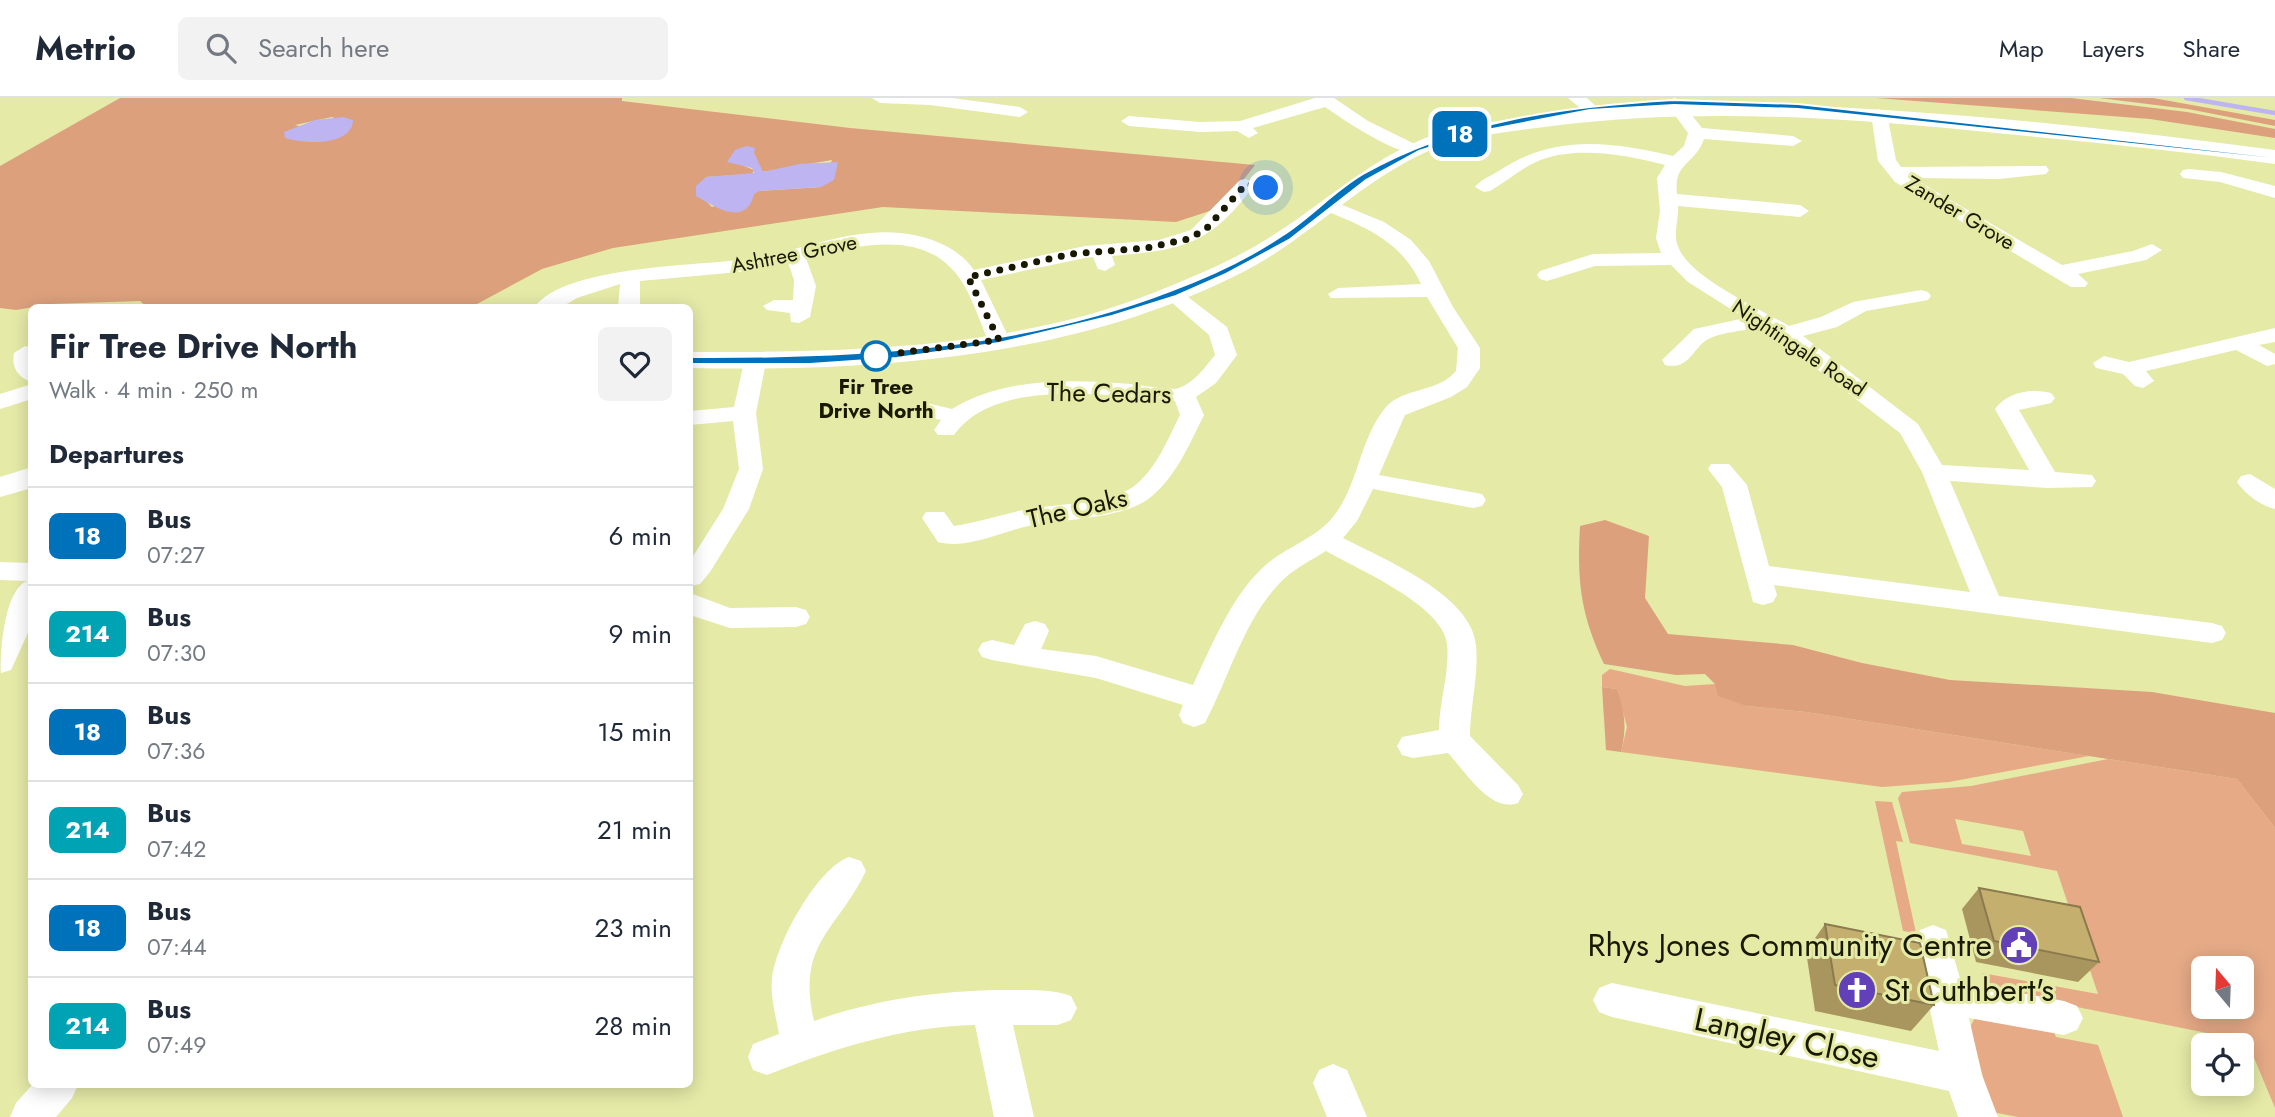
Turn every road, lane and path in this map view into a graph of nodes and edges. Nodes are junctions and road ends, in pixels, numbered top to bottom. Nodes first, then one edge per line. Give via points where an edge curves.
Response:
1 (878, 100) edge
2 (1324, 100) edge
3 (1583, 103) edge
4 (1674, 103) junction
5 (1013, 107) edge
6 (1879, 114) junction
7 (1126, 117) dead end
8 (1697, 133) junction
9 (1795, 141) dead end
10 (1416, 149) junction
11 (2275, 157) edge
12 (1676, 162) junction
13 (2043, 170) dead end
14 (1895, 172) junction
15 (2186, 178) dead end
16 (1254, 183) dead end
17 (1483, 188) dead end
18 (2275, 192) edge
19 (1667, 199) junction
20 (1328, 205) junction
21 (1802, 212) dead end
22 (2153, 249) dead end
23 (795, 255) junction
24 (1675, 259) junction
25 (2058, 272) junction
26 (1544, 276) dead end
27 (630, 277) junction
28 (968, 277) junction
29 (2078, 283) dead end
30 (1435, 290) junction
31 (1334, 293) dead end
32 (1172, 294) junction
33 (1925, 296) dead end
34 (543, 304) edge
35 (629, 304) edge
36 (774, 306) dead end
37 (1764, 320) junction
38 (1786, 334) junction
39 (2275, 335) edge
40 (999, 340) junction
41 (2239, 343) junction
42 (22, 352) edge
43 (2267, 359) dead end
44 (693, 360) edge
45 (1671, 360) dead end
46 (755, 362) junction
47 (2104, 363) dead end
48 (28, 370) edge
49 (28, 392) edge
50 (1184, 395) junction
51 (2044, 397) dead end
52 (0, 402) edge
53 (927, 410) dead end
54 (744, 413) junction
55 (693, 418) edge
56 (1717, 467) dead end
57 (1934, 472) junction
58 (28, 478) edge
59 (1364, 480) junction
60 (2047, 480) junction
61 (2084, 481) dead end
62 (0, 487) edge
63 (1473, 500) dead end
64 (935, 518) dead end
65 (1326, 540) junction
66 (0, 571) edge
67 (28, 572) edge
68 (693, 574) edge
69 (28, 602) edge
70 (1989, 604) junction
71 (693, 605) edge
72 (783, 609) dead end
73 (2211, 632) dead end
74 (992, 650) dead end
75 (13, 652) edge
76 (1455, 740) junction
77 (1413, 746) dead end
78 (1507, 794) dead end
79 (831, 884) dead end
80 (1933, 941) dead end
81 (1948, 997) junction
82 (1612, 1000) dead end
83 (990, 1006) junction
84 (1058, 1008) dead end
85 (2064, 1018) dead end
86 (1962, 1075) junction
87 (55, 1088) edge
88 (30, 1117) edge
89 (1014, 1117) edge
90 (1978, 1117) edge

1 - 5 street
2 - 7 street via 1245,130
2 - 10 street via 1362,125
3 - 4 street
3 - 10 street
4 - 6 street
4 - 8 street
6 - 11 street
6 - 14 street, Zander Grove via 1887,161
8 - 9 street
8 - 12 street via 1692,148
10 - 20 street via 1363,178
12 - 17 street via 1611,150 1550,153 1530,158
12 - 19 street via 1666,178
13 - 14 street
14 - 25 street, Zander Grove
15 - 18 street via 2221,177
16 - 28 street via 1198,234 1103,258 1071,254
19 - 21 street
19 - 24 street via 1667,245
20 - 30 street via 1403,243 1426,266
20 - 32 street via 1286,238
22 - 25 street via 2139,257
23 - 27 street, Ashtree Grove via 748,265
23 - 28 street, Ashtree Grove via 855,242 903,241 947,254
23 - 36 street via 805,277 801,312
24 - 26 street via 1593,260
24 - 37 street, Nightingale Road via 1708,287
25 - 29 street, Zander Grove
27 - 34 street, Ashtree Grove via 578,288
27 - 35 street
28 - 40 street, Ashtree Grove
30 - 31 street
30 - 59 street via 1468,346 1471,363 1451,388 1396,410
32 - 40 street
32 - 50 street via 1219,332 1226,355 1208,378
33 - 38 street via 1860,306 1829,322
37 - 38 street, Nightingale Road
37 - 45 street via 1698,336 1687,354
38 - 57 street, Nightingale Road via 1896,416 1920,444
39 - 41 street
40 - 46 street via 871,357
41 - 43 street
41 - 47 street via 2152,361 2137,375
42 - 48 street
44 - 46 street
46 - 54 street
49 - 52 street
50 - 53 street, The Cedars via 1049,388 979,402 951,424
50 - 64 street, The Oaks via 1192,415 1186,429 1168,462 1142,492 1118,503 947,536
51 - 60 street via 2016,401 2007,408
54 - 55 street
54 - 68 street via 751,469 736,509
56 - 70 street via 1734,485 1760,585
57 - 60 street
57 - 70 street, Nightingale Road
58 - 62 street
59 - 63 street
59 - 65 street via 1346,518
60 - 61 street
65 - 74 street via 1268,578 1198,707 1028,644
65 - 76 street via 1432,601 1454,622 1463,652
66 - 67 street
69 - 75 street
70 - 73 street
71 - 72 street via 730,620
76 - 77 street
76 - 78 street
79 - 83 street via 793,958 784,1050 910,1013
80 - 81 street
81 - 85 street
81 - 86 street
82 - 86 street, Langley Close
83 - 84 street
83 - 89 street
86 - 90 street
87 - 88 street

